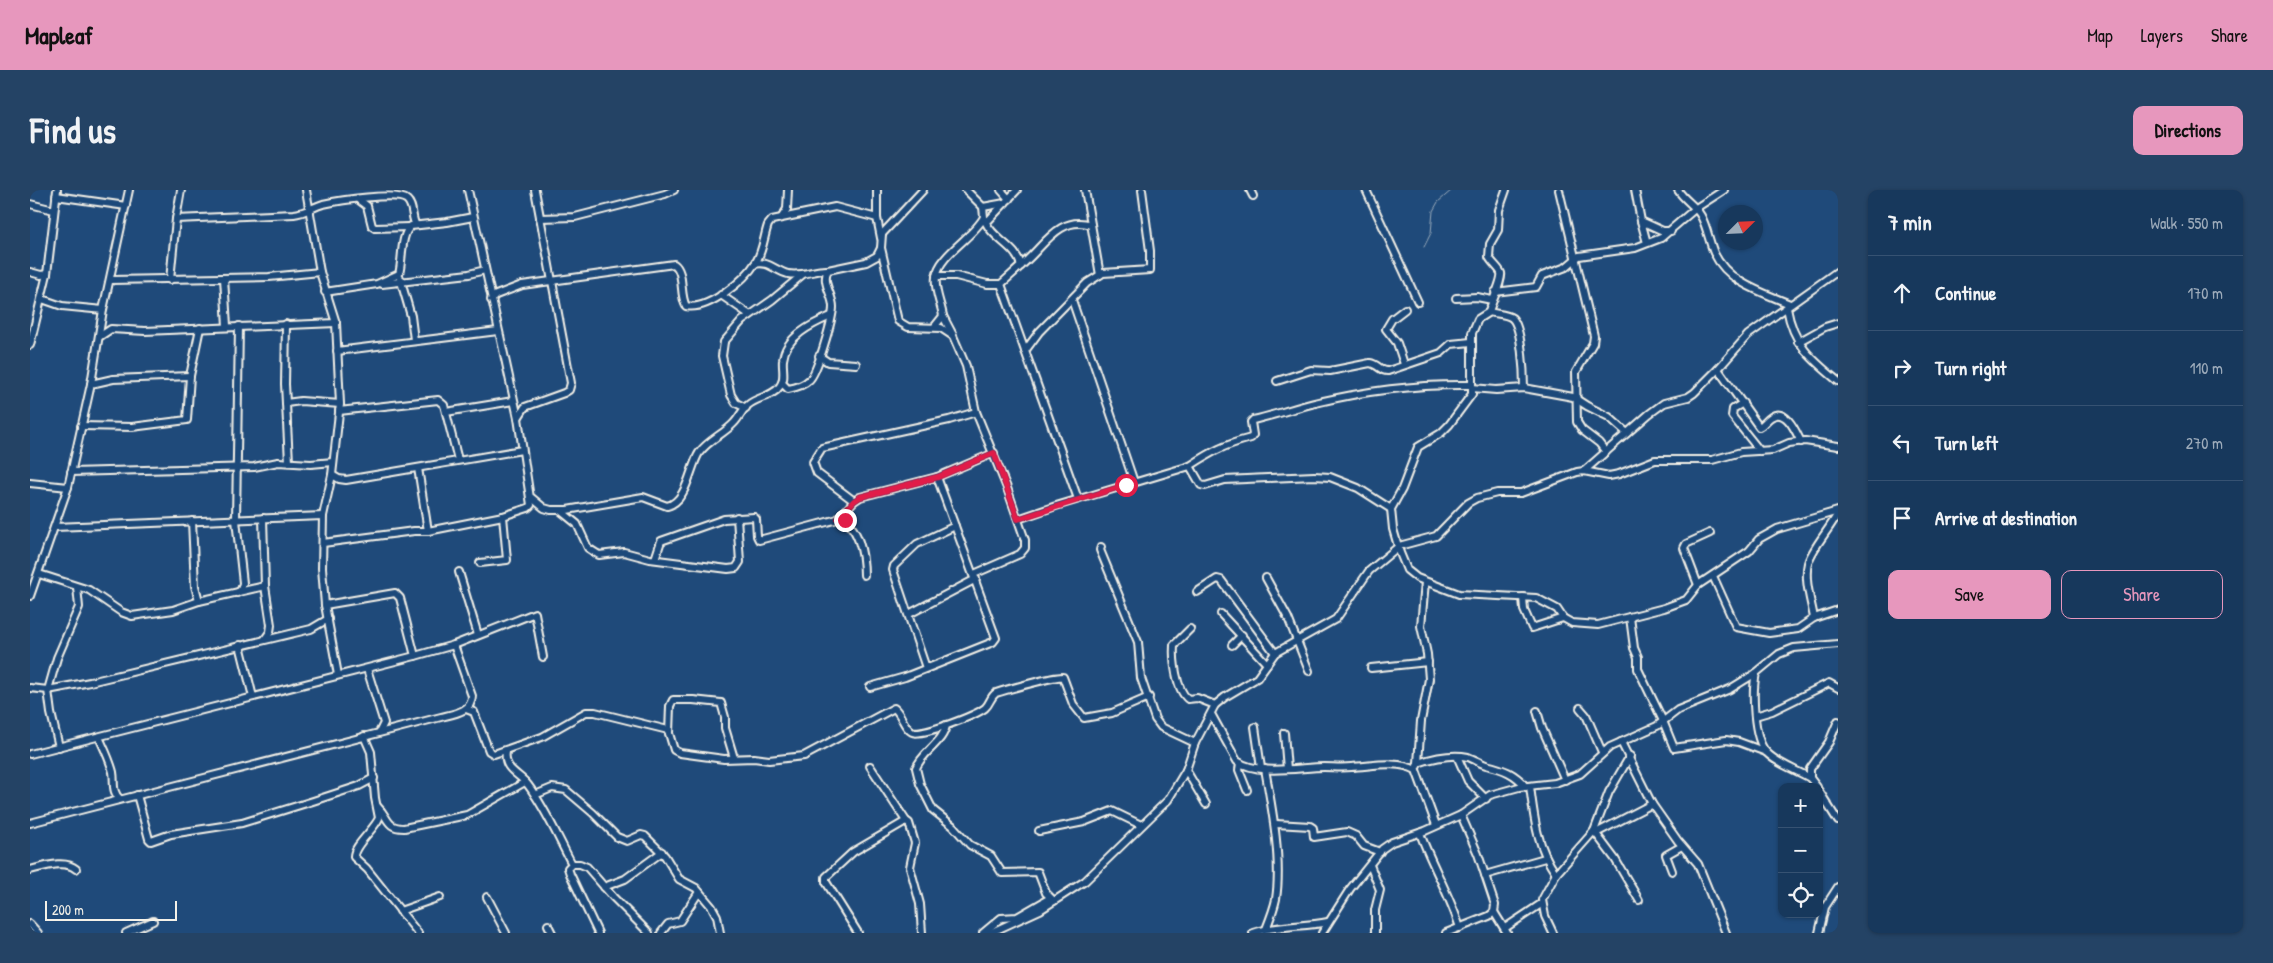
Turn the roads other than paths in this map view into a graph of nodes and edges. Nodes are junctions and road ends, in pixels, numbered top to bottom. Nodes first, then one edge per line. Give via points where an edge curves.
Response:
1 (129, 190) edge
2 (181, 190) edge
3 (306, 190) edge
4 (468, 190) edge
5 (535, 190) edge
6 (674, 190) edge
7 (788, 190) edge
8 (923, 190) edge
9 (966, 190) edge
10 (1001, 190) edge
11 (1018, 190) edge
12 (1085, 190) edge
13 (1142, 190) edge
14 (1366, 190) edge
15 (1506, 190) edge
16 (1559, 190) edge
17 (1635, 190) edge
18 (1678, 190) edge
19 (1724, 190) edge
20 (876, 191) edge
21 (56, 193) edge
22 (360, 200) junction
23 (1007, 201) junction
24 (30, 204) edge
25 (126, 206) junction
26 (983, 207) junction
27 (1696, 208) junction
28 (787, 209) junction
29 (54, 210) junction
30 (310, 210) junction
31 (795, 215) junction
32 (473, 217) junction
33 (782, 217) junction
34 (176, 218) junction
35 (540, 218) junction
36 (877, 218) junction
37 (1641, 221) junction
38 (1091, 224) junction
39 (413, 226) junction
40 (1671, 231) junction
41 (881, 239) junction
42 (1647, 243) junction
43 (881, 248) junction
44 (1575, 260) junction
45 (754, 264) junction
46 (1021, 266) junction
47 (485, 270) junction
48 (828, 270) junction
49 (1838, 271) edge
50 (30, 272) edge
51 (320, 272) junction
52 (47, 274) junction
53 (399, 274) junction
54 (802, 275) junction
55 (1100, 275) junction
56 (936, 276) junction
57 (224, 278) junction
58 (111, 280) junction
59 (170, 280) junction
60 (552, 280) junction
61 (401, 282) junction
62 (377, 284) junction
63 (1001, 284) junction
64 (325, 292) junction
65 (1495, 292) junction
66 (721, 295) junction
67 (1456, 298) dead end
68 (42, 299) junction
69 (491, 300) junction
70 (1072, 300) junction
71 (1492, 300) junction
72 (1418, 302) dead end
73 (1788, 306) junction
74 (1405, 309) dead end
75 (103, 310) junction
76 (1489, 312) junction
77 (750, 315) junction
78 (831, 316) junction
79 (943, 316) junction
80 (336, 323) junction
81 (1838, 323) edge
82 (286, 324) junction
83 (227, 326) junction
84 (239, 326) junction
85 (935, 326) junction
86 (200, 328) junction
87 (498, 331) junction
88 (953, 336) junction
89 (99, 337) junction
90 (414, 340) junction
91 (1471, 342) junction
92 (1798, 342) junction
93 (30, 345) edge
94 (337, 351) junction
95 (1025, 351) junction
96 (819, 356) junction
97 (856, 364) dead end
98 (1404, 364) junction
99 (1718, 369) junction
100 (190, 376) junction
101 (1277, 381) dead end
102 (1838, 381) edge
103 (782, 383) junction
104 (91, 384) junction
105 (1472, 386) junction
106 (1524, 388) junction
107 (1578, 399) junction
108 (286, 403) junction
109 (514, 403) junction
110 (1743, 403) junction
111 (339, 407) junction
112 (525, 407) junction
113 (746, 408) junction
114 (446, 412) junction
115 (976, 412) junction
116 (518, 418) junction
117 (81, 426) junction
118 (1627, 433) junction
119 (1801, 442) junction
120 (1838, 446) edge
121 (522, 450) junction
122 (1760, 451) junction
123 (1606, 452) junction
124 (994, 453) junction
125 (458, 460) junction
126 (289, 462) junction
127 (333, 462) junction
128 (237, 466) junction
129 (1190, 466) junction
130 (418, 468) junction
131 (1584, 471) junction
132 (72, 472) junction
133 (332, 475) junction
134 (938, 477) junction
135 (1134, 482) junction
136 (30, 483) edge
137 (68, 487) junction
138 (532, 498) junction
139 (1078, 499) junction
140 (854, 501) junction
141 (1391, 509) junction
142 (560, 510) junction
143 (1838, 512) edge
144 (323, 516) junction
145 (503, 516) junction
146 (737, 517) junction
147 (263, 518) junction
148 (838, 519) junction
149 (1018, 519) junction
150 (236, 520) junction
151 (192, 521) junction
152 (955, 526) junction
153 (55, 527) junction
154 (428, 531) junction
155 (1710, 533) dead end
156 (323, 544) junction
157 (1101, 546) dead end
158 (1399, 546) junction
159 (655, 559) junction
160 (480, 562) dead end
161 (459, 572) dead end
162 (38, 574) junction
163 (864, 575) dead end
164 (1713, 576) junction
165 (975, 577) junction
166 (1266, 578) dead end
167 (1425, 582) junction
168 (266, 586) junction
169 (1698, 586) junction
170 (77, 587) junction
171 (1197, 592) dead end
172 (237, 593) junction
173 (30, 596) edge
174 (1523, 597) junction
175 (198, 601) junction
176 (325, 605) junction
177 (1838, 610) edge
178 (909, 614) junction
179 (1222, 614) dead end
180 (1630, 617) junction
181 (1563, 618) junction
182 (1814, 618) junction
183 (328, 619) junction
184 (1190, 629) dead end
185 (478, 635) junction
186 (1242, 635) junction
187 (265, 639) junction
188 (1298, 640) junction
189 (454, 644) junction
190 (1838, 644) edge
191 (240, 645) junction
192 (1232, 645) dead end
193 (1275, 653) junction
194 (415, 656) junction
195 (543, 657) dead end
196 (1428, 662) junction
197 (1267, 664) junction
198 (926, 668) junction
199 (1371, 668) dead end
200 (367, 669) junction
201 (1308, 671) dead end
202 (1756, 673) junction
203 (338, 676) junction
204 (870, 687) dead end
205 (30, 688) edge
206 (1838, 688) edge
207 (48, 690) junction
208 (253, 697) junction
209 (1149, 697) junction
210 (1215, 705) junction
211 (1580, 708) dead end
212 (466, 709) junction
213 (1537, 712) dead end
214 (1211, 714) junction
215 (1755, 716) junction
216 (1663, 721) junction
217 (1838, 721) edge
218 (384, 723) junction
219 (946, 725) junction
220 (1255, 726) dead end
221 (391, 729) junction
222 (380, 731) junction
223 (670, 733) junction
224 (1284, 733) dead end
225 (364, 736) junction
226 (99, 737) junction
227 (1621, 742) junction
228 (1195, 743) junction
229 (59, 747) junction
230 (506, 752) junction
231 (1602, 752) junction
232 (1766, 752) junction
233 (30, 754) edge
234 (1457, 756) junction
235 (1630, 756) junction
236 (734, 758) junction
237 (1240, 763) junction
238 (1418, 763) junction
239 (870, 766) dead end
240 (1263, 768) junction
241 (1287, 769) junction
242 (1186, 770) junction
243 (1416, 770) junction
244 (374, 778) junction
245 (1810, 778) junction
246 (1565, 780) junction
247 (525, 782) junction
248 (1814, 783) edge
249 (1528, 786) junction
250 (1247, 790) dead end
251 (137, 795) junction
252 (535, 795) junction
253 (1823, 797) edge
254 (120, 799) junction
255 (1486, 799) junction
256 (376, 804) junction
257 (1206, 804) dead end
258 (1652, 804) junction
259 (1461, 815) junction
260 (906, 821) junction
261 (1838, 821) edge
262 (30, 823) edge
263 (1276, 824) junction
264 (1141, 825) junction
265 (1436, 825) junction
266 (1039, 831) dead end
267 (1595, 832) junction
268 (1420, 833) junction
269 (1682, 846) junction
270 (662, 852) junction
271 (1380, 852) junction
272 (1545, 858) junction
273 (572, 864) junction
274 (1370, 865) junction
275 (76, 868) dead end
276 (30, 870) edge
277 (1672, 871) dead end
278 (1556, 874) junction
279 (1485, 875) junction
280 (604, 887) junction
281 (1838, 887) edge
282 (699, 892) junction
283 (487, 897) dead end
284 (440, 898) dead end
285 (1052, 899) junction
286 (1640, 900) dead end
287 (1542, 904) junction
288 (400, 911) junction
289 (1494, 912) junction
290 (153, 920) dead end
291 (1328, 922) junction
292 (30, 924) edge
293 (548, 925) dead end
294 (1309, 926) junction
295 (1460, 928) junction
296 (1266, 929) junction
297 (1506, 931) edge
298 (856, 932) edge
299 (38, 933) edge
300 (126, 933) edge
301 (418, 933) edge
302 (506, 933) edge
303 (552, 933) edge
304 (598, 933) edge
305 (649, 933) edge
306 (661, 933) edge
307 (720, 933) edge
308 (922, 933) edge
309 (983, 933) edge
310 (990, 933) edge
311 (1253, 933) edge
312 (1322, 933) edge
313 (1374, 933) edge
314 (1446, 933) edge
315 (1553, 933) edge
316 (1726, 933) edge
317 (1819, 933) edge

1 - 25 street
2 - 34 street
3 - 30 street
4 - 32 street
5 - 35 street
6 - 35 street via 575,217
7 - 28 street
8 - 41 street
9 - 26 street
10 - 23 street
11 - 23 street
12 - 38 street
13 - 55 street via 1150,270
14 - 72 street
15 - 65 street via 1499,210 1498,230 1490,244 1488,257 1502,275
16 - 44 street
17 - 37 street
18 - 27 street via 1684,200
19 - 27 street
20 - 36 street
21 - 25 street
21 - 29 street
22 - 30 street via 321,204
22 - 39 street via 367,206 375,228
22 - 39 street via 390,196 405,198 410,203
23 - 26 street
23 - 46 street via 986,223 1017,256
24 - 29 street
25 - 58 street
26 - 56 street via 981,223 951,253
27 - 40 street
27 - 73 street via 1715,254 1731,274 1752,289
28 - 31 street
28 - 33 street
29 - 52 street
30 - 34 street via 294,214
30 - 51 street
31 - 33 street
31 - 36 street via 835,207
32 - 39 street
32 - 47 street
33 - 45 street via 768,225
34 - 59 street
35 - 60 street
36 - 41 street
37 - 40 street via 1663,231
37 - 42 street
38 - 46 street via 1066,225 1051,234
38 - 55 street
39 - 53 street via 403,236
40 - 42 street
41 - 43 street
42 - 44 street via 1635,248 1588,253
43 - 48 street via 873,259
43 - 85 street via 898,321 908,327
44 - 65 street via 1542,276 1536,287
44 - 107 street via 1594,336 1576,372
45 - 54 street via 763,263 788,274
45 - 66 street
46 - 63 street
47 - 61 street
47 - 69 street
48 - 54 street
48 - 78 street via 825,276 832,304
49 - 73 street
50 - 52 street
51 - 57 street
51 - 64 street
52 - 68 street
53 - 61 street
53 - 62 street
54 - 77 street
55 - 70 street
56 - 63 street
56 - 79 street
57 - 59 street
57 - 83 street
58 - 59 street
58 - 75 street
60 - 66 street via 674,264 679,270 686,306 708,304
60 - 69 street via 522,285
60 - 112 street via 569,390
61 - 62 street
61 - 90 street
62 - 64 street
63 - 95 street
64 - 80 street
65 - 71 street
66 - 77 street
67 - 71 street
68 - 75 street via 62,306
68 - 93 street
69 - 87 street
70 - 95 street via 1039,332
70 - 135 street
71 - 76 street
73 - 92 street via 1790,326
73 - 99 street via 1748,335
74 - 98 street via 1392,319 1386,329 1397,343
75 - 89 street
76 - 91 street via 1475,324
76 - 106 street via 1513,318 1516,324
77 - 113 street via 730,333 722,348 732,395 736,403
78 - 96 street via 828,336
78 - 103 street via 810,325 790,343 783,361
79 - 85 street
79 - 88 street
80 - 82 street
80 - 94 street
81 - 92 street
82 - 84 street
82 - 108 street
83 - 84 street
83 - 86 street
84 - 128 street
85 - 88 street
86 - 89 street via 111,329
86 - 100 street
87 - 90 street
87 - 109 street
88 - 115 street via 966,366
89 - 104 street
90 - 94 street
91 - 98 street via 1451,344 1441,353
91 - 105 street
92 - 102 street
94 - 111 street
95 - 139 street
96 - 97 street via 828,362
96 - 103 street via 810,380 788,389
98 - 101 street via 1386,372 1370,363 1330,371 1311,370
99 - 110 street
99 - 118 street via 1694,393 1664,403
100 - 104 street via 113,379
100 - 117 street via 186,420 132,427
103 - 113 street
104 - 117 street
105 - 106 street via 1496,390
105 - 129 street via 1446,384 1385,390 1319,402 1253,420 1251,438 1228,444
105 - 141 street via 1472,394 1450,425 1418,447
106 - 107 street
107 - 118 street via 1609,416
107 - 123 street via 1579,425
108 - 111 street via 301,401
108 - 126 street
109 - 112 street
109 - 114 street
109 - 116 street
110 - 119 street via 1759,427 1771,417 1779,415 1786,418
110 - 122 street via 1733,410 1732,416
111 - 114 street via 438,400
111 - 127 street
112 - 116 street
113 - 142 street via 700,453 689,481 671,506 643,497
114 - 125 street
115 - 124 street
115 - 140 street via 822,448 813,462 817,473
116 - 121 street
117 - 132 street
118 - 123 street
119 - 120 street
119 - 122 street
121 - 125 street
121 - 138 street
122 - 131 street via 1712,460 1655,460 1609,476
123 - 131 street
124 - 134 street
124 - 149 street
125 - 130 street
126 - 127 street
126 - 128 street via 254,468
127 - 133 street
128 - 132 street
128 - 150 street
129 - 135 street
129 - 141 street via 1205,486 1225,480 1330,477 1358,488
130 - 133 street via 346,480
130 - 154 street
131 - 158 street via 1521,493 1497,493 1477,498 1436,536
132 - 137 street
133 - 144 street
134 - 140 street
134 - 152 street
135 - 139 street
136 - 137 street
137 - 153 street
138 - 142 street via 546,509
138 - 145 street via 528,508
139 - 149 street
140 - 148 street
141 - 158 street
142 - 159 street via 574,520 593,553 599,556 624,552
143 - 164 street via 1777,528 1759,538 1749,552
143 - 182 street via 1807,565
144 - 147 street
144 - 156 street
145 - 154 street
145 - 160 street via 507,560
146 - 148 street via 756,519 759,540
146 - 159 street via 664,539 659,543
146 - 159 street via 740,556 736,568
147 - 150 street
147 - 168 street
148 - 163 street via 851,525 864,562
149 - 165 street via 1025,548 1020,554
150 - 151 street
150 - 172 street via 242,583
151 - 153 street
151 - 175 street
152 - 165 street
152 - 178 street via 917,544 894,566 894,575
153 - 162 street
154 - 156 street
155 - 169 street via 1684,548
156 - 176 street
157 - 209 street via 1138,642 1141,678
158 - 167 street via 1408,570
158 - 188 street via 1369,571 1336,619
161 - 185 street
162 - 170 street
162 - 173 street
164 - 169 street
164 - 182 street via 1736,627 1769,633 1798,628
165 - 178 street
165 - 198 street via 996,638
166 - 188 street
167 - 174 street via 1460,594
167 - 196 street via 1421,626
168 - 172 street
168 - 187 street via 271,625
169 - 180 street via 1686,600
170 - 175 street via 89,590 132,616 173,610
170 - 207 street via 79,607 57,658
171 - 193 street via 1217,579 1221,580
172 - 175 street
174 - 181 street via 1536,598 1557,609
174 - 181 street via 1524,610 1532,628
176 - 183 street
176 - 194 street via 398,594
177 - 182 street
178 - 198 street
179 - 186 street
180 - 181 street via 1598,626 1572,623
180 - 216 street via 1638,668
183 - 187 street via 311,629
183 - 203 street
184 - 210 street via 1174,645 1178,681 1188,699 1197,698
185 - 189 street
185 - 195 street via 535,613
186 - 192 street
186 - 197 street
187 - 191 street
188 - 193 street
188 - 201 street
189 - 194 street
189 - 212 street via 472,696
190 - 202 street via 1794,648 1779,654
191 - 207 street
191 - 208 street
193 - 197 street
194 - 200 street
196 - 199 street
196 - 238 street via 1429,679
197 - 210 street via 1257,678
198 - 204 street
200 - 203 street
200 - 218 street
202 - 215 street
202 - 216 street via 1678,710
203 - 208 street
205 - 207 street
206 - 215 street via 1829,683
207 - 229 street
208 - 226 street
209 - 219 street via 1112,713 1084,718 1059,675 996,693 974,715
209 - 228 street via 1158,725
210 - 214 street
211 - 231 street
212 - 221 street
212 - 230 street via 474,712 491,754
213 - 246 street
214 - 228 street
214 - 237 street
215 - 232 street
216 - 227 street
216 - 232 street via 1677,749 1726,740
217 - 245 street via 1829,742 1810,769
218 - 221 street
218 - 222 street
219 - 236 street via 914,733 894,708 804,756 769,760
219 - 285 street via 944,734 929,748 916,768 933,810 970,845 991,856 1002,873 1038,872
220 - 240 street
221 - 222 street
222 - 225 street
223 - 230 street via 659,727 591,711
223 - 236 street via 677,752
223 - 236 street via 673,700 721,704
224 - 241 street
225 - 244 street via 371,752
225 - 251 street
226 - 229 street
226 - 254 street via 113,774 116,795
227 - 231 street
227 - 235 street
228 - 242 street
229 - 233 street
230 - 247 street via 505,759 510,769
231 - 246 street via 1580,774
232 - 245 street
234 - 238 street
234 - 249 street via 1509,772
234 - 255 street via 1468,781
235 - 258 street
235 - 267 street via 1609,792
237 - 240 street
237 - 250 street via 1239,770
238 - 243 street
239 - 260 street
240 - 241 street
240 - 263 street
241 - 243 street via 1384,764
242 - 257 street
242 - 264 street via 1168,800
243 - 265 street
244 - 251 street via 359,786 242,822 171,834 151,841
244 - 256 street
245 - 248 street
246 - 249 street
247 - 252 street
247 - 256 street via 467,815 404,828 390,824
249 - 255 street
249 - 272 street
251 - 254 street
252 - 270 street via 552,788 566,790 619,838 629,841 642,835
252 - 273 street
253 - 261 street
254 - 262 street
255 - 259 street
256 - 288 street via 377,824 353,854 356,862 367,869
258 - 267 street
258 - 269 street
259 - 265 street
259 - 279 street
260 - 298 street via 853,852 826,877
260 - 308 street via 913,830 914,849 910,867 920,904
263 - 271 street via 1310,826 1314,837 1347,832 1356,836 1364,846
263 - 296 street via 1276,892
264 - 266 street via 1112,811 1084,822
264 - 285 street via 1085,880
265 - 268 street
267 - 278 street
267 - 286 street
268 - 271 street via 1396,840
268 - 295 street via 1437,875 1451,898
269 - 277 street via 1666,855
269 - 316 street via 1698,864
270 - 280 street via 625,879
270 - 282 street via 679,879
271 - 274 street
272 - 278 street
272 - 279 street
273 - 280 street via 587,867
273 - 304 street via 568,868 570,874
274 - 291 street
274 - 313 street via 1380,890
275 - 276 street via 65,863
278 - 287 street
279 - 289 street via 1495,905
280 - 305 street
281 - 317 street via 1826,907
282 - 306 street via 680,921 668,924
282 - 307 street via 715,911
283 - 302 street
284 - 288 street
285 - 309 street via 1017,917 1001,918
285 - 310 street via 1040,910
287 - 297 street
287 - 315 street
288 - 301 street
289 - 295 street
289 - 297 street
290 - 300 street
291 - 294 street
291 - 312 street
292 - 299 street
293 - 303 street
294 - 296 street
294 - 312 street
295 - 314 street
296 - 311 street

